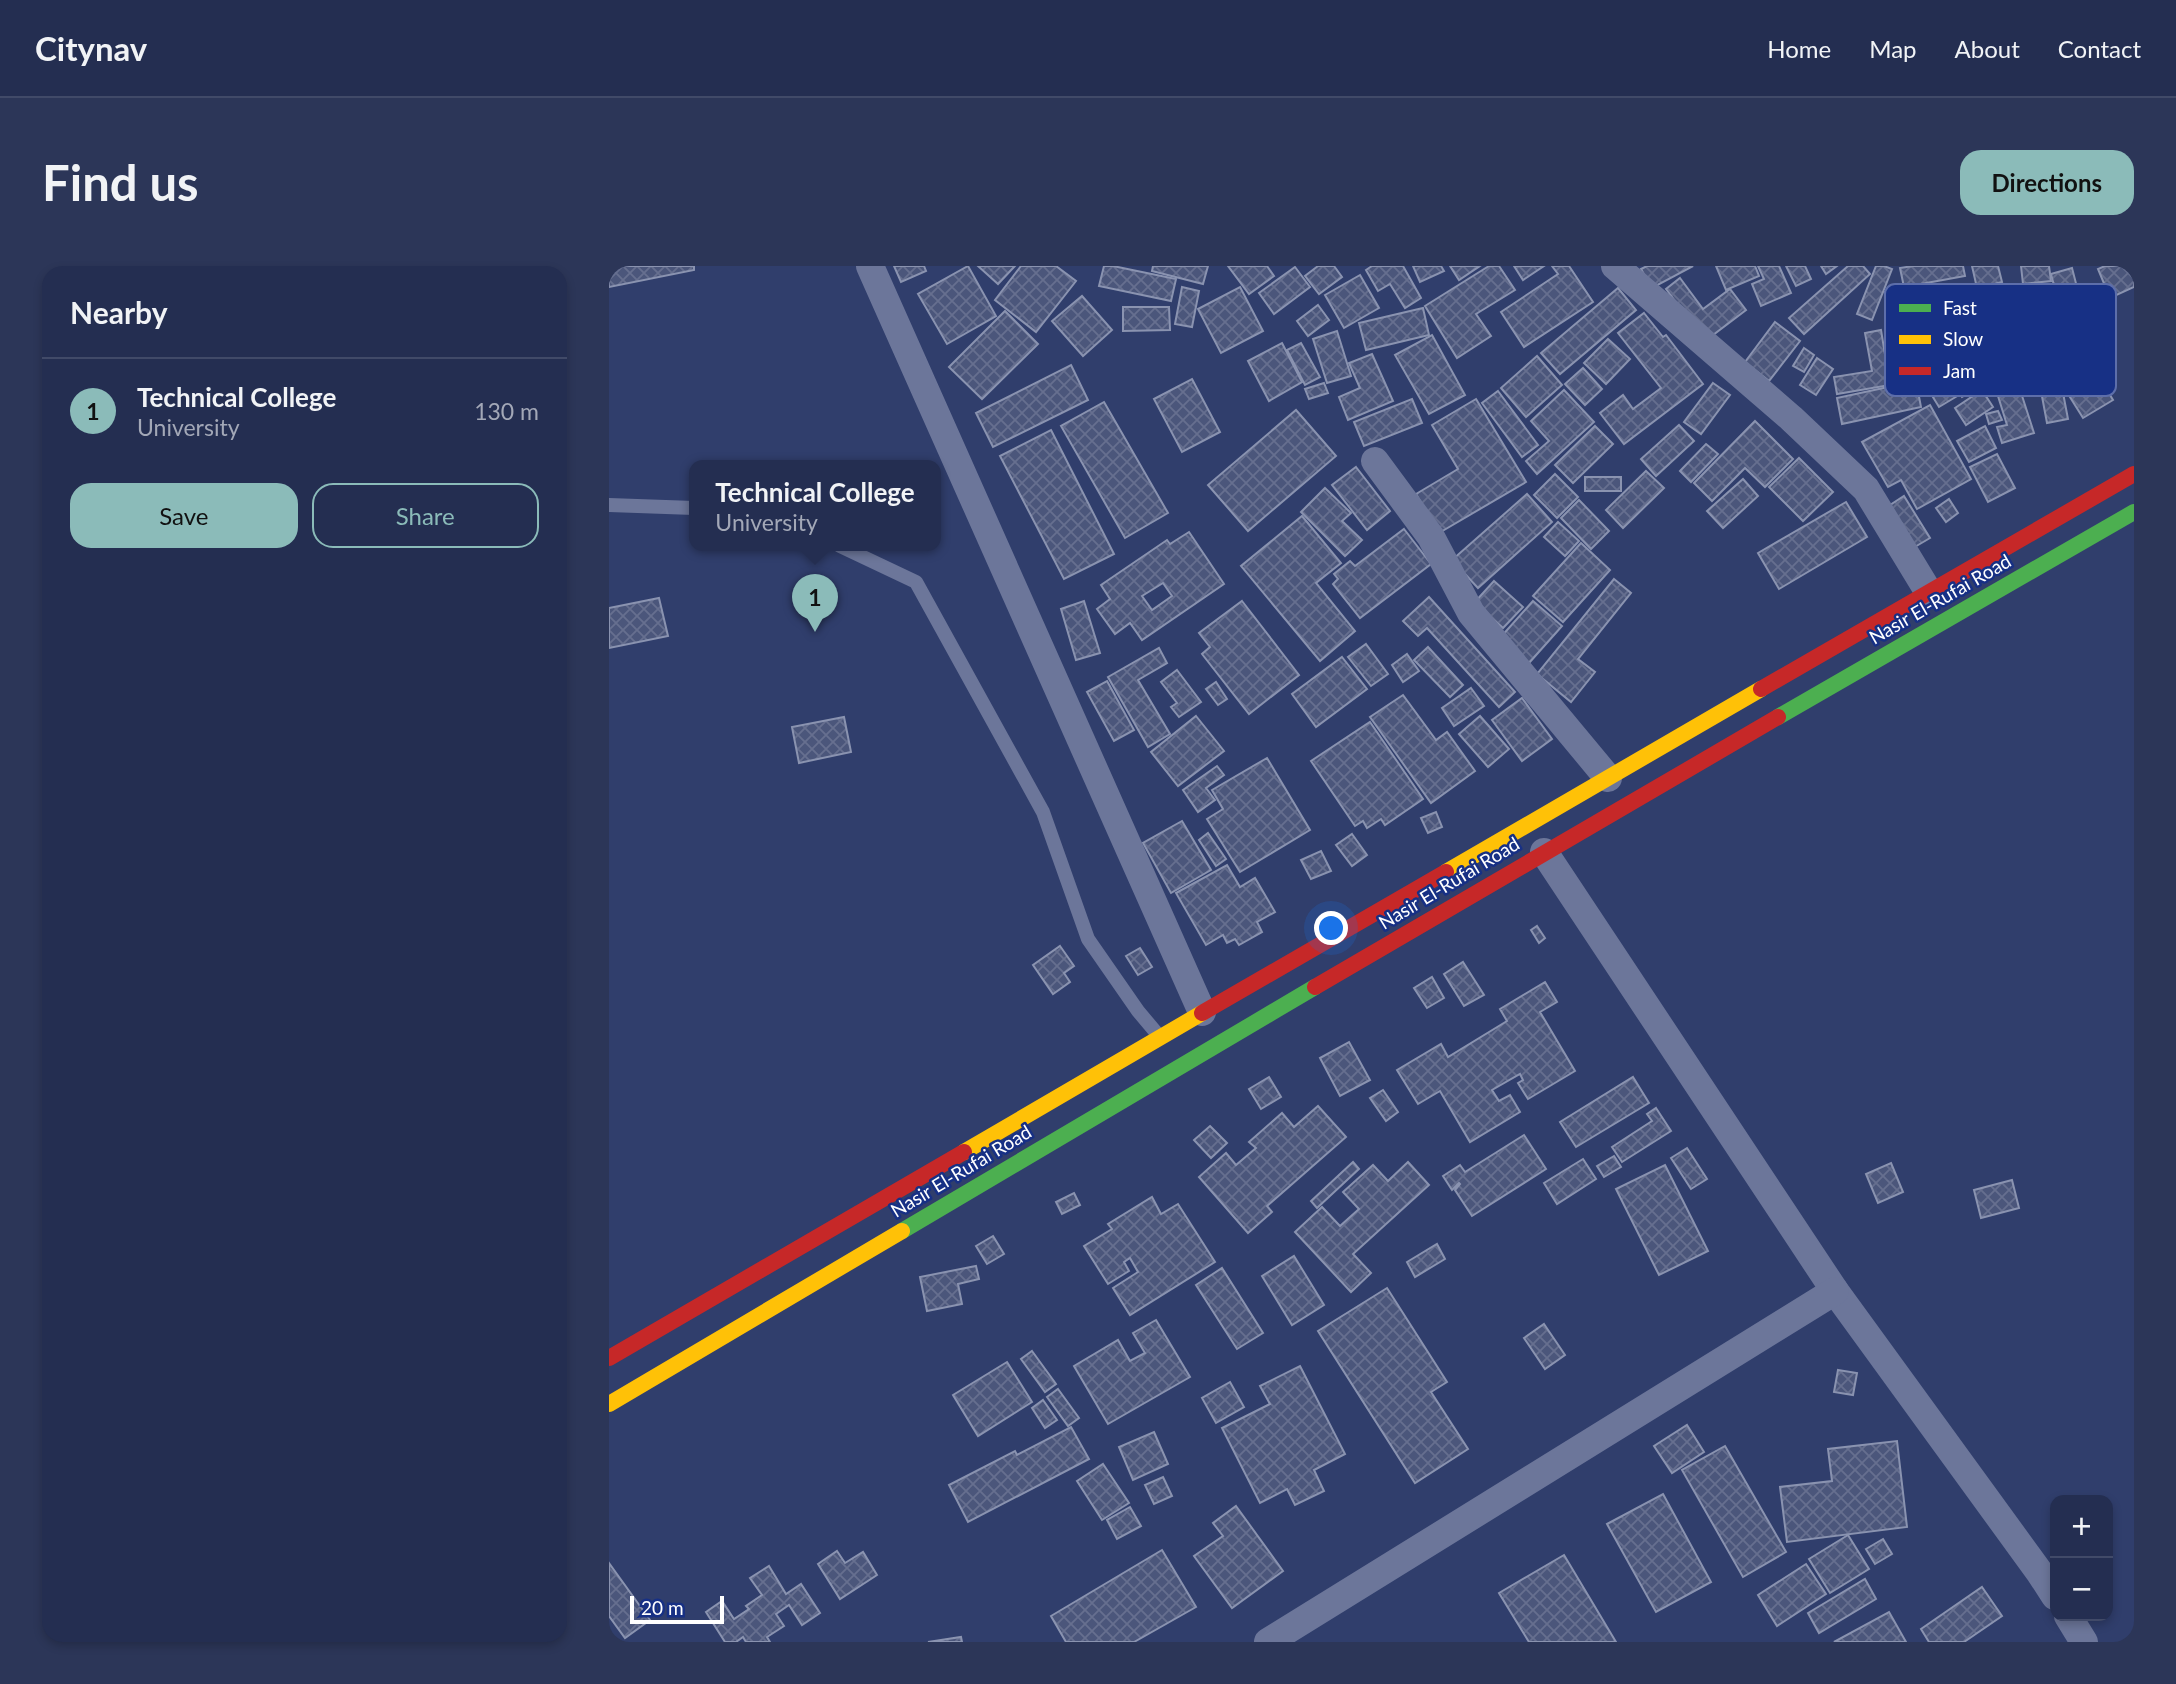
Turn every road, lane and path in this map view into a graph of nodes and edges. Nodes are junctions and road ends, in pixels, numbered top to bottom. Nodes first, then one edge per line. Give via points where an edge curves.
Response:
1 (870, 266) edge
2 (1615, 266) edge
3 (1375, 461) dead end
4 (2134, 474) edge
5 (609, 505) edge
6 (689, 508) edge
7 (2134, 512) edge
8 (851, 551) edge
9 (1954, 576) junction
10 (1928, 591) junction
11 (1971, 606) junction
12 (1608, 778) junction
13 (1544, 852) junction
14 (1202, 1012) junction
15 (1160, 1037) junction
16 (1835, 1291) junction
17 (609, 1358) edge
18 (609, 1404) edge
19 (2050, 1588) edge
20 (2071, 1621) edge
21 (1268, 1642) edge
22 (2084, 1642) edge

1 - 14 street
2 - 10 street via 1866,489
3 - 12 street via 1431,537 1471,613
4 - 9 main road, Nasir El-Rufai Road
5 - 6 lane
7 - 11 main road, Nasir El-Rufai Road
8 - 15 lane via 916,582 1043,812 1088,939
9 - 10 main road, Nasir El-Rufai Road
9 - 11 main road
10 - 12 main road, Nasir El-Rufai Road
11 - 13 main road, Nasir El-Rufai Road
12 - 14 main road, Nasir El-Rufai Road
13 - 16 street
13 - 18 main road, Nasir El-Rufai Road
14 - 15 main road, Nasir El-Rufai Road
15 - 17 main road, Nasir El-Rufai Road
16 - 19 street
16 - 21 street
20 - 22 street

